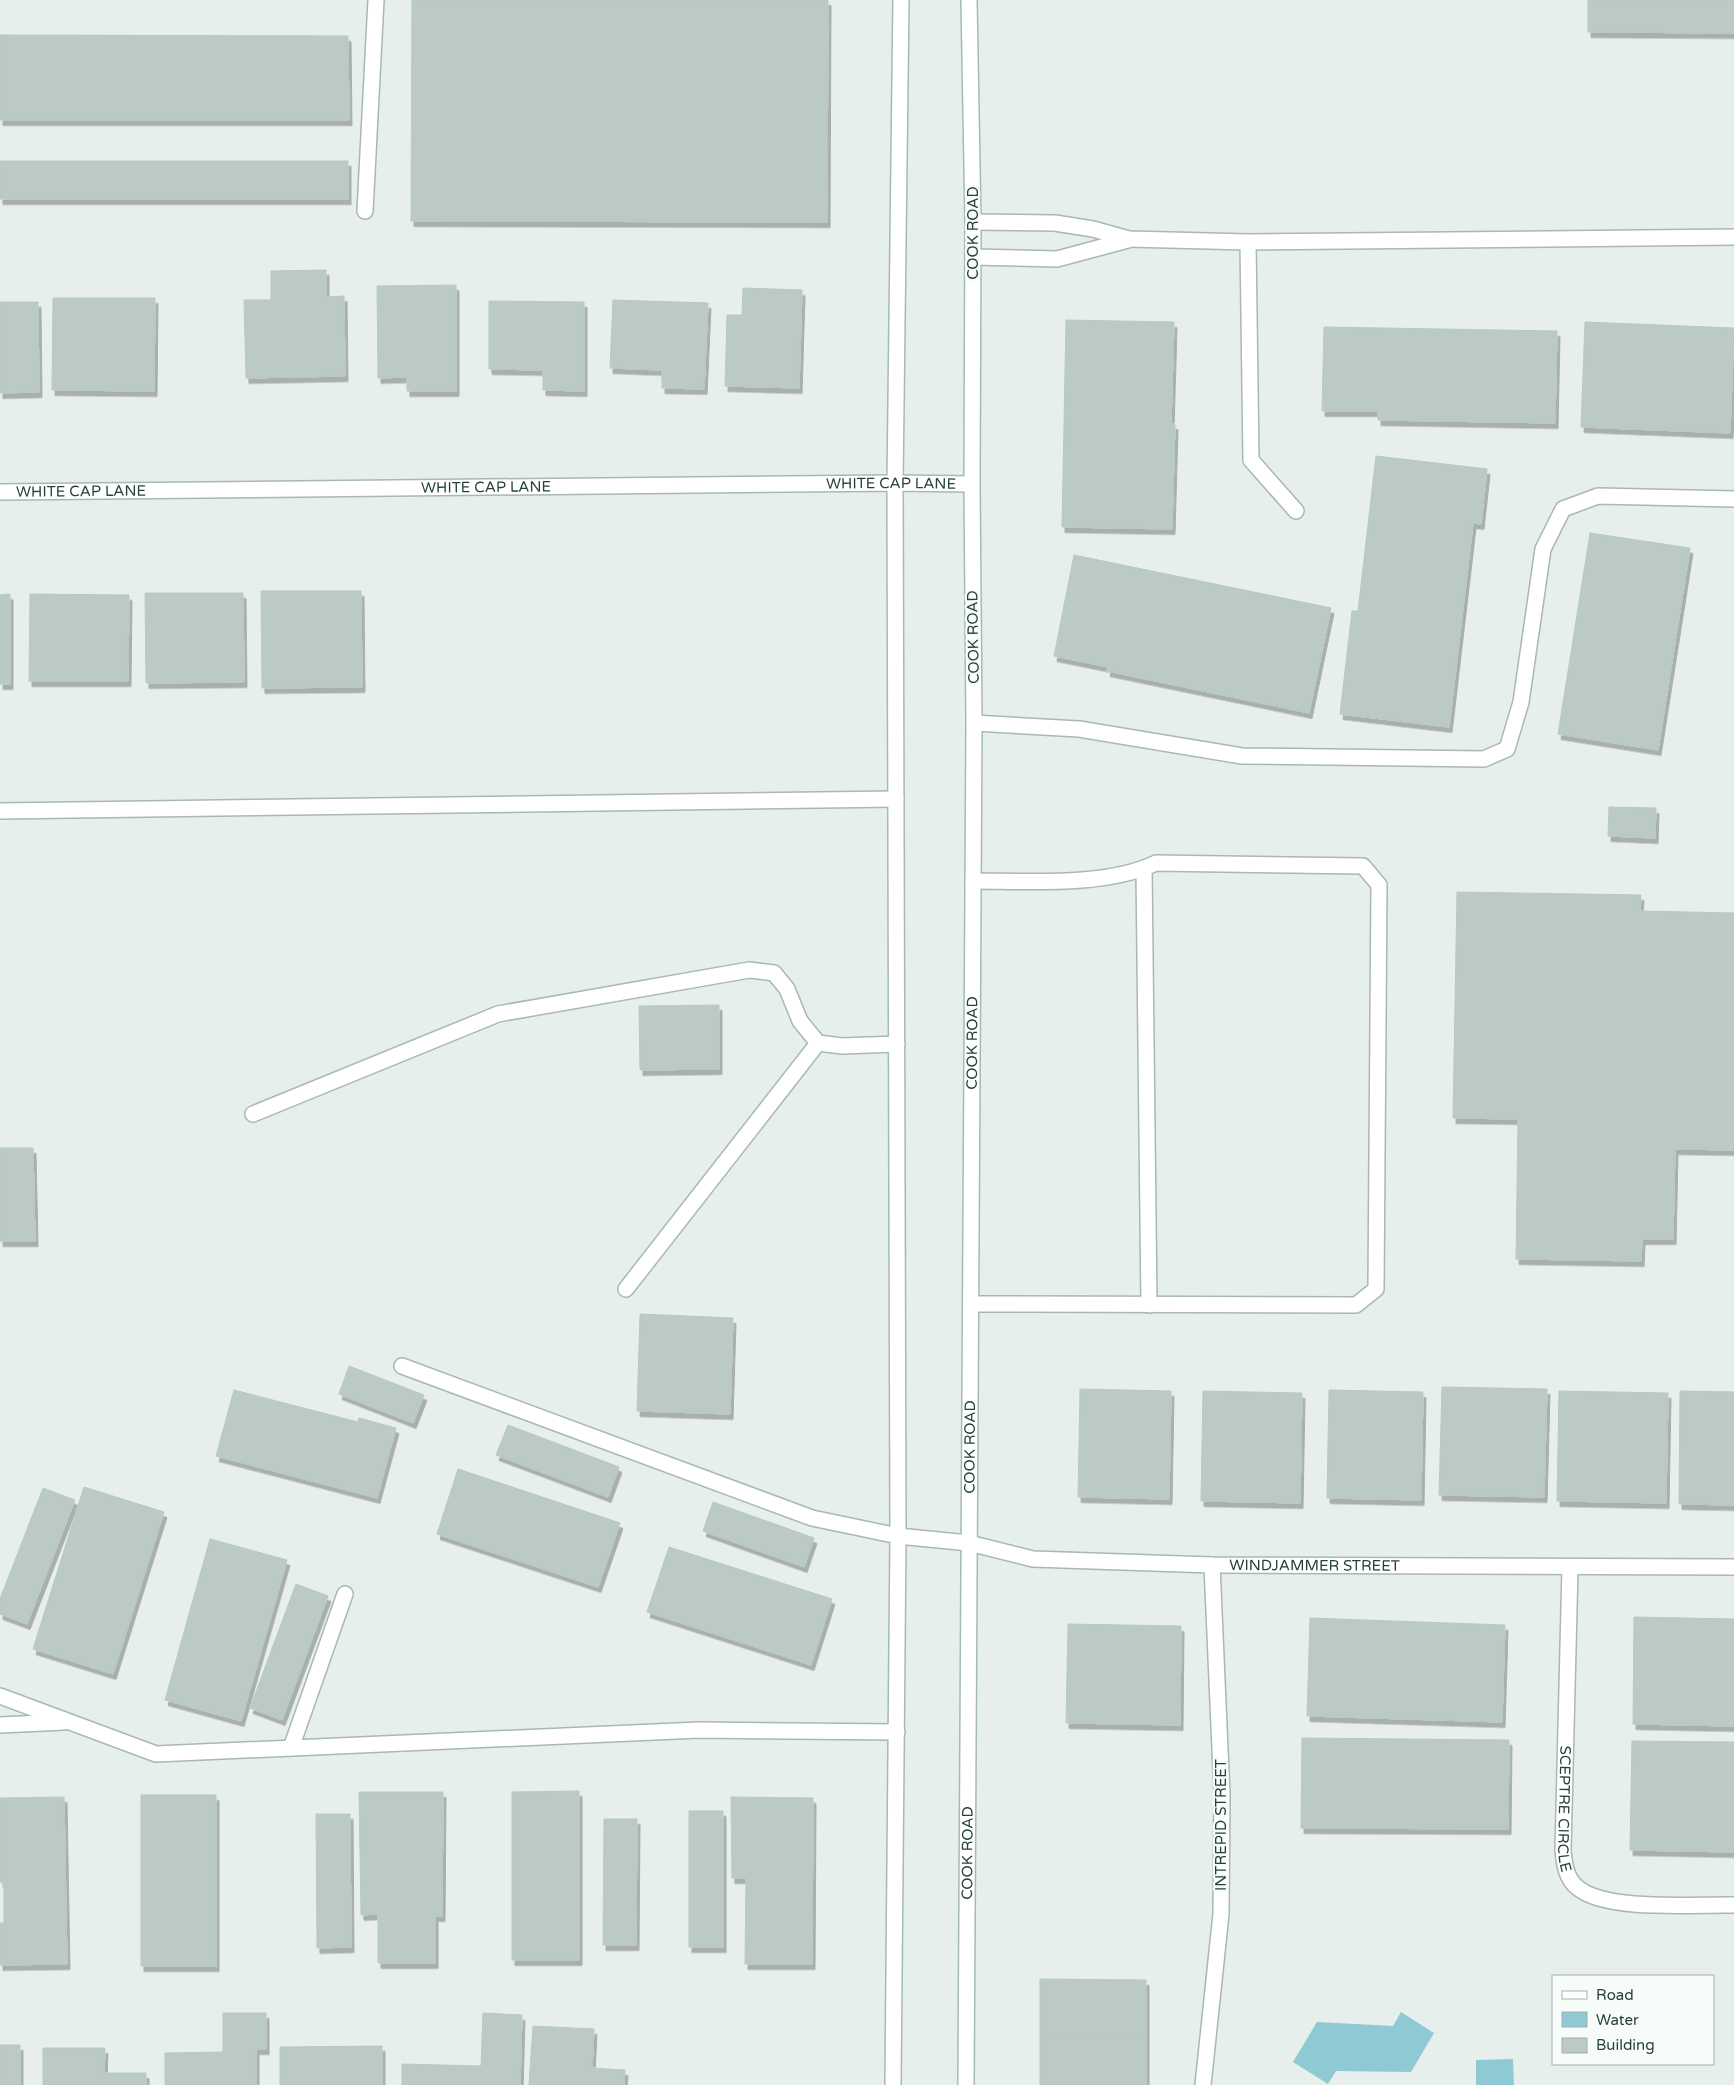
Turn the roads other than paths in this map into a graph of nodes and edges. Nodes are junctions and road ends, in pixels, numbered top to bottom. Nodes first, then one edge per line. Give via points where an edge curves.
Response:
1 (376, 0) edge
2 (901, 0) edge
3 (969, 0) edge
4 (365, 211) dead end
5 (973, 222) junction
6 (1734, 237) edge
7 (1129, 239) junction
8 (1248, 242) junction
9 (973, 257) junction
10 (894, 483) junction
11 (972, 484) junction
12 (0, 492) edge
13 (1734, 499) edge
14 (1296, 511) dead end
15 (974, 723) junction
16 (896, 799) junction
17 (0, 811) edge
18 (1144, 869) junction
19 (973, 881) junction
20 (818, 1043) junction
21 (896, 1044) junction
22 (252, 1114) dead end
23 (626, 1289) dead end
24 (971, 1304) junction
25 (1149, 1305) junction
26 (402, 1366) dead end
27 (898, 1536) junction
28 (970, 1543) junction
29 (1212, 1565) junction
30 (1570, 1566) junction
31 (1734, 1567) edge
32 (345, 1594) dead end
33 (0, 1696) edge
34 (70, 1722) junction
35 (0, 1725) edge
36 (897, 1732) junction
37 (291, 1748) junction
38 (1734, 1905) edge
39 (893, 2085) edge
40 (966, 2085) edge
41 (1203, 2085) edge

1 - 4 street
2 - 10 street
3 - 5 street, COOK ROAD
5 - 7 street via 1055,223
5 - 9 street, COOK ROAD
6 - 8 street
7 - 8 street
7 - 9 street via 1057,259
8 - 14 street via 1251,460
9 - 11 street, COOK ROAD
10 - 11 street, WHITE CAP LANE
10 - 12 street, WHITE CAP LANE
10 - 16 street
11 - 15 street, COOK ROAD
13 - 15 street via 1598,496 1563,508 1543,549 1521,702 1507,749 1484,759 1242,756 1079,729
15 - 19 street, COOK ROAD
16 - 17 street
16 - 21 street
18 - 19 street via 1075,882
18 - 25 street
18 - 25 street via 1156,864 1363,866 1379,885 1376,1289 1356,1305
19 - 24 street, COOK ROAD
20 - 21 street via 842,1046
20 - 22 street via 800,1021 787,989 774,973 749,970 498,1014
20 - 23 street
21 - 27 street
24 - 25 street
24 - 28 street, COOK ROAD
26 - 27 street, WINDJAMMER STREET via 812,1518
27 - 28 street, WINDJAMMER STREET
27 - 36 street
28 - 29 street, WINDJAMMER STREET via 1033,1559
28 - 40 street, COOK ROAD
29 - 30 street, WINDJAMMER STREET
29 - 41 street, INTREPID STREET via 1222,1795 1221,1914
30 - 31 street, WINDJAMMER STREET
30 - 38 street, SCEPTRE CIRCLE via 1565,1870 1577,1888 1622,1904
32 - 37 street
33 - 34 street
34 - 35 street
34 - 37 street via 156,1754
36 - 37 street via 700,1730
36 - 39 street

